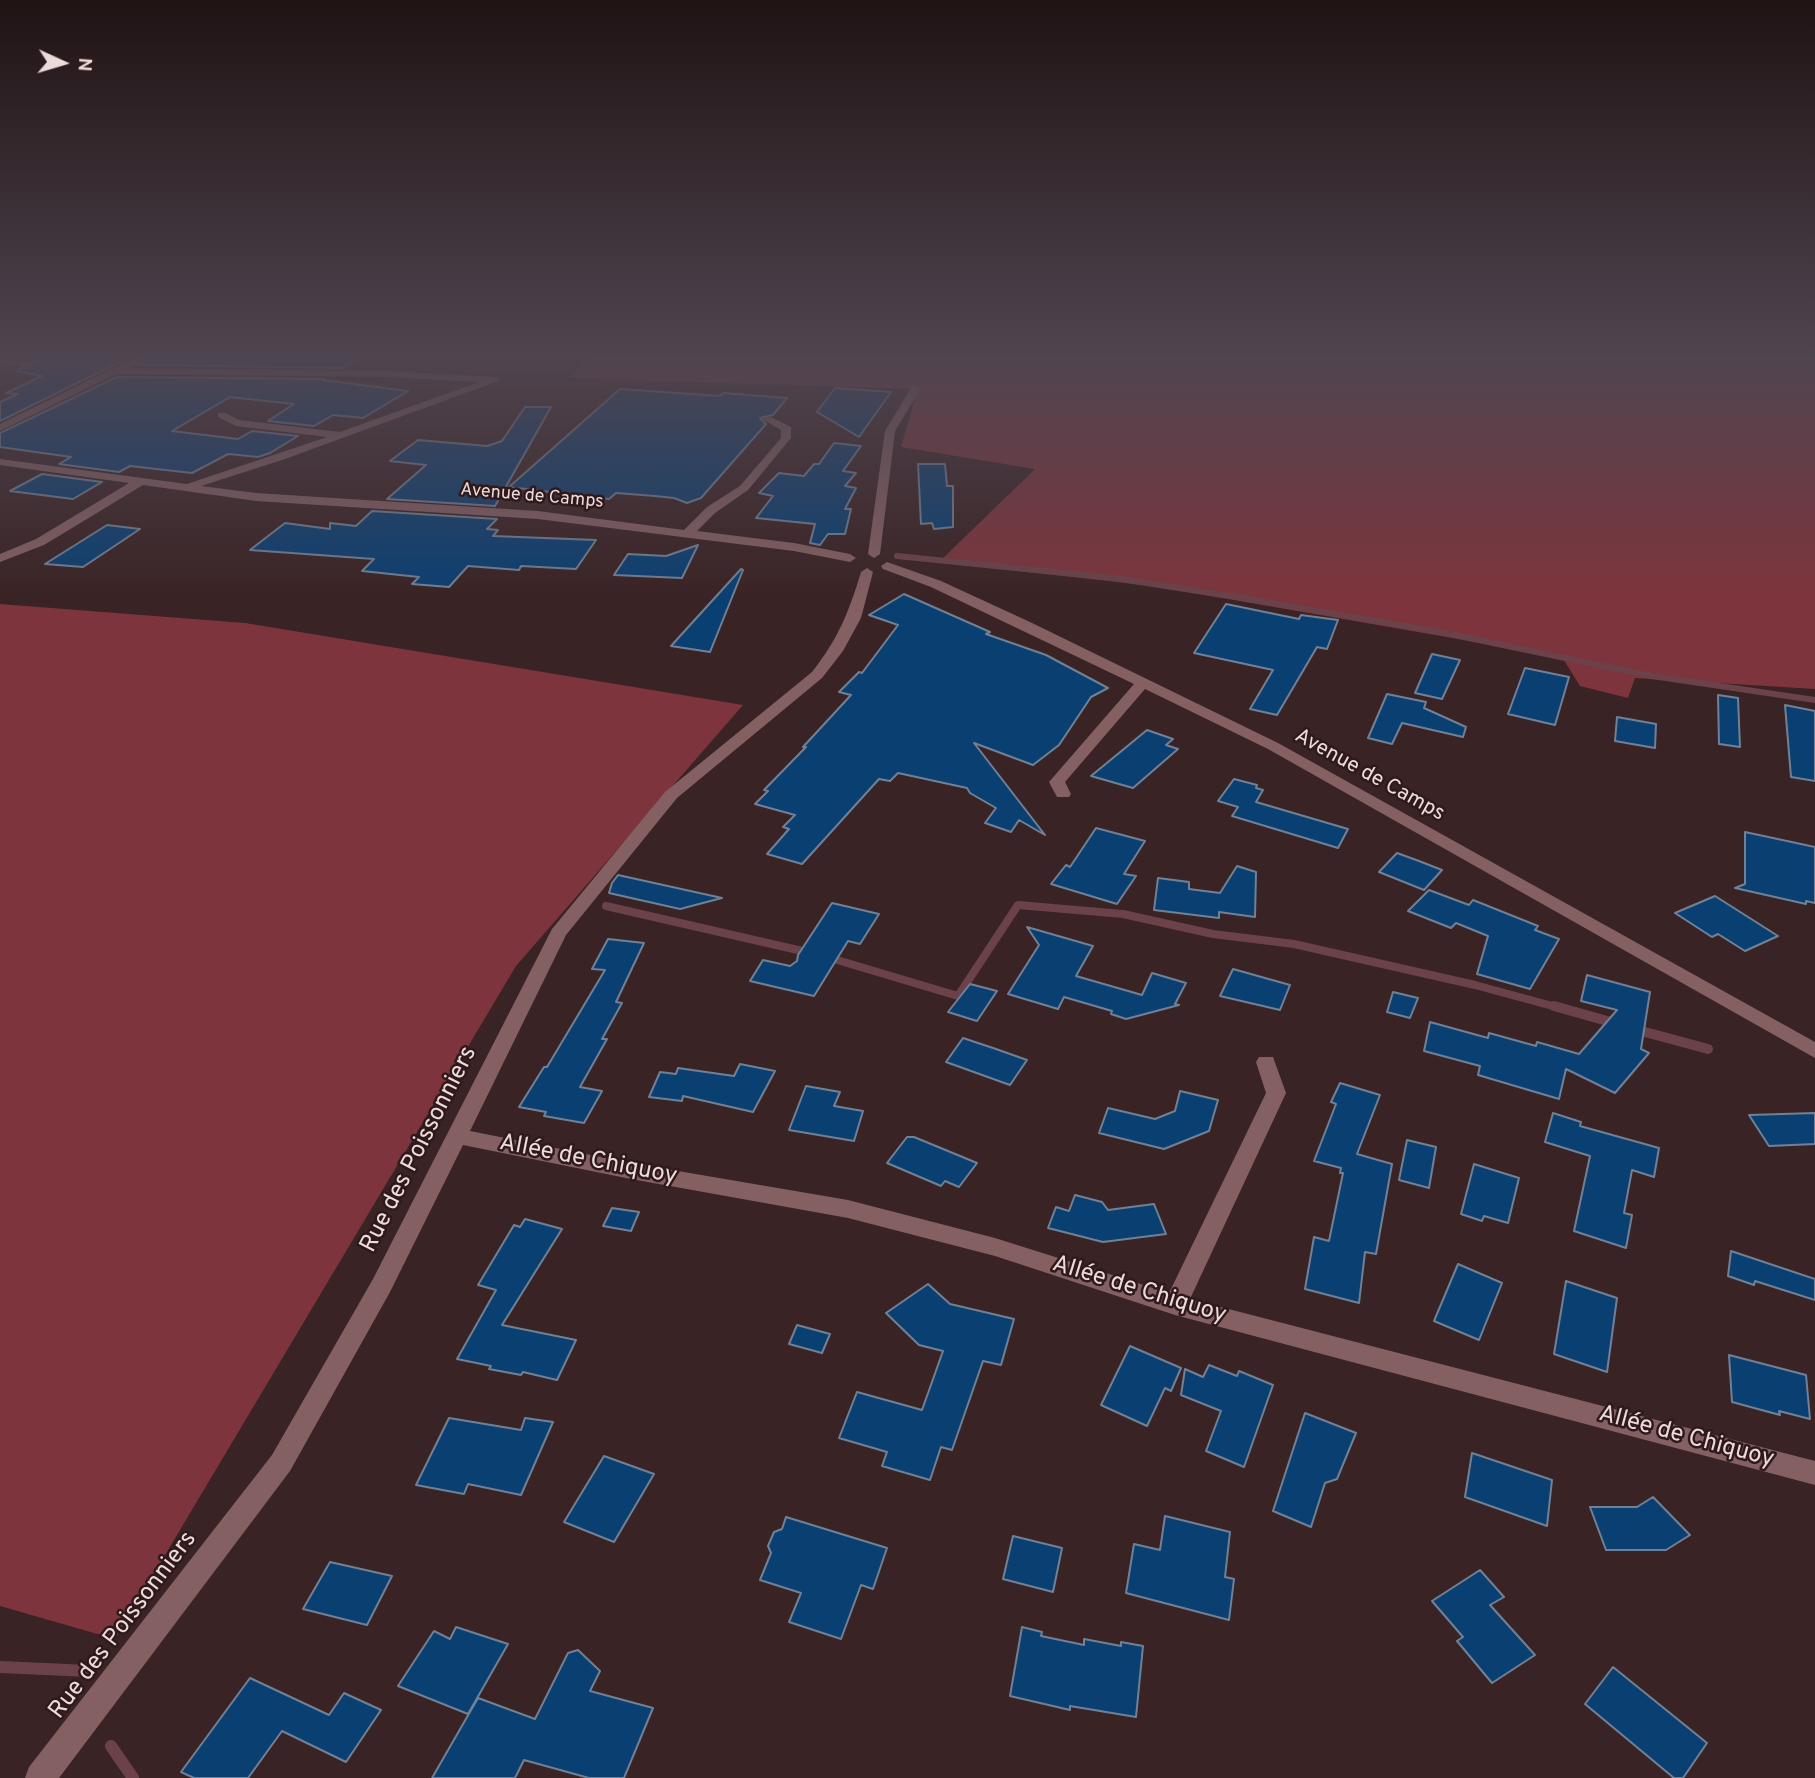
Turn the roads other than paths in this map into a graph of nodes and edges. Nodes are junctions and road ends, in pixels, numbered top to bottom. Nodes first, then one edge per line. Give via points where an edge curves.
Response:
1 (336, 437) edge
2 (786, 437) edge
3 (889, 437) edge
4 (0, 462) edge
5 (141, 481) junction
6 (185, 487) junction
7 (688, 533) junction
8 (0, 558) edge
9 (869, 563) junction
10 (1143, 683) junction
11 (1063, 794) dead end
12 (1815, 1051) edge
13 (1266, 1062) dead end
14 (457, 1136) junction
15 (1175, 1305) junction
16 (1815, 1473) edge
17 (40, 1778) edge

1 - 6 street
2 - 7 street via 744,488 711,510
3 - 9 street, Rue des Poissonniers
4 - 5 street, Avenue de Camps
5 - 6 street, Avenue de Camps
5 - 8 street via 40,542
6 - 7 street, Avenue de Camps via 256,497 538,515
7 - 9 street, Avenue de Camps via 794,547
9 - 10 street, Avenue de Camps via 936,584
9 - 14 street, Rue des Poissonniers via 854,618 817,675 671,795 558,933
10 - 11 street via 1057,782
10 - 12 street, Avenue de Camps via 1273,746
13 - 15 street via 1276,1093
14 - 15 street, Allée de Chiquoy via 848,1209 995,1247
14 - 17 street, Rue des Poissonniers via 382,1285 281,1463
15 - 16 street, Allée de Chiquoy

